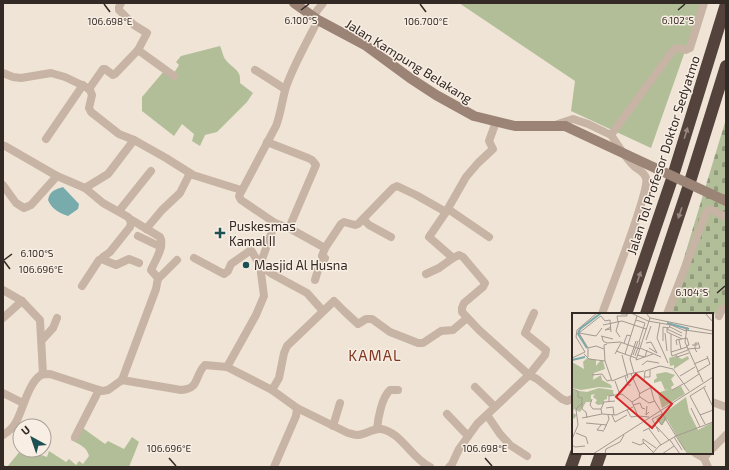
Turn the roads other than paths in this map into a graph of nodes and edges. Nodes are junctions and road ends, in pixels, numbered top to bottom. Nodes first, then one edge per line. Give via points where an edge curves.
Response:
1 (121, 3) edge
2 (294, 3) edge
3 (323, 3) edge
4 (704, 3) edge
5 (726, 4) edge
6 (316, 18) junction
7 (138, 50) junction
8 (726, 66) edge
9 (255, 70) dead end
10 (3, 72) edge
11 (174, 76) dead end
12 (86, 87) junction
13 (285, 89) junction
14 (496, 122) junction
15 (554, 126) junction
16 (611, 135) junction
17 (46, 139) dead end
18 (134, 140) junction
19 (267, 142) junction
20 (5, 146) dead end
21 (151, 171) dead end
22 (190, 173) junction
23 (57, 176) junction
24 (3, 185) edge
25 (85, 188) junction
26 (241, 190) junction
27 (726, 201) edge
28 (447, 211) junction
29 (119, 212) junction
30 (726, 217) edge
31 (363, 218) junction
32 (130, 219) junction
33 (275, 223) junction
34 (289, 228) junction
35 (146, 229) junction
36 (138, 236) dead end
37 (391, 237) dead end
38 (489, 237) dead end
39 (161, 247) junction
40 (325, 248) junction
41 (103, 258) junction
42 (194, 258) dead end
43 (453, 258) junction
44 (177, 260) dead end
45 (139, 263) dead end
46 (260, 266) junction
47 (426, 274) dead end
48 (158, 279) junction
49 (315, 280) dead end
50 (82, 286) dead end
51 (3, 290) edge
52 (22, 301) junction
53 (726, 309) edge
54 (323, 311) junction
55 (534, 313) dead end
56 (602, 313) edge
57 (626, 313) edge
58 (646, 313) edge
59 (667, 313) edge
60 (719, 316) dead end
61 (3, 318) edge
62 (57, 318) dead end
63 (468, 318) junction
64 (42, 340) junction
65 (227, 367) junction
66 (43, 374) junction
67 (529, 375) junction
68 (122, 380) junction
69 (475, 387) dead end
70 (99, 390) junction
71 (272, 390) junction
72 (398, 390) dead end
73 (3, 393) edge
74 (572, 400) edge
75 (713, 402) edge
76 (23, 403) junction
77 (340, 403) dead end
78 (495, 407) junction
79 (726, 407) edge
80 (297, 408) junction
81 (447, 414) dead end
82 (486, 416) junction
83 (333, 426) junction
84 (377, 429) junction
85 (3, 435) edge
86 (726, 435) edge
87 (468, 436) junction
88 (75, 437) dead end
89 (713, 448) edge
90 (576, 454) edge
91 (601, 454) edge
92 (706, 455) edge
93 (527, 456) dead end
94 (274, 467) edge
95 (430, 467) edge
96 (449, 467) edge
97 (571, 467) edge
98 (596, 467) edge
99 (708, 467) edge

1 - 7 street via 120,10 134,25 147,33
2 - 6 street, Jalan Kampung Belakang
3 - 6 street
4 - 16 street via 689,49 674,50
57 -> 5 highway, Jalan Tol Profesor Doktor Sedyatmo via 672,179
6 - 13 street
6 - 14 street, Jalan Kampung Belakang via 365,45 410,78 458,108
7 - 11 street
7 - 12 street via 115,74 103,69
8 -> 58 highway
9 - 13 street
10 - 12 street via 20,78 56,74
12 - 17 street
12 - 18 street via 92,95 89,108 91,112 119,134
13 - 19 street via 280,115
14 - 15 street, Jalan Kampung Belakang via 515,126
14 - 28 street via 489,141 493,149 466,177
15 - 16 street via 573,119
15 - 27 street, Jalan Kampung Belakang, bridge via 565,126
16 - 56 street via 627,158 646,177 646,182 640,208
18 - 22 street
18 - 25 street via 108,174
19 - 26 street
19 - 34 street via 308,158 316,165
20 - 23 street
21 - 29 street
22 - 26 street
22 - 35 street via 180,193
23 - 24 street via 31,205 24,208 16,203
23 - 25 street
25 - 29 street
26 - 33 street via 241,200
28 - 31 street via 397,186
28 - 38 street
28 - 43 street via 429,237
29 - 32 street
30 - 59 street via 712,210 706,213
31 - 37 street via 369,225
31 - 40 street via 355,225 345,222 341,224
32 - 35 street
32 - 41 street via 130,227
33 - 34 street
33 - 46 street
34 - 40 street
35 - 39 street via 161,237
36 - 39 street
39 - 48 street via 151,270
40 - 49 street via 322,256 324,258
41 - 45 street via 116,265 129,259
41 - 50 street
42 - 46 street via 224,274 231,264 251,250
43 - 47 street
43 - 63 street via 459,255 463,257 485,283 462,305 462,312
44 - 48 street
46 - 54 street via 307,293
46 - 65 street via 264,296
48 - 68 street
51 - 52 street
52 - 61 street
52 - 64 street via 40,320
53 - 60 street via 722,309
54 - 63 street via 334,301 358,324 366,319 372,319 390,332 418,343 423,343 441,331 453,330
54 - 71 street via 287,346
55 - 67 street via 525,333 546,350
62 - 64 street via 53,328
63 - 67 street
64 - 66 street
65 - 68 street via 205,365 192,388 188,390
65 - 71 street
66 - 70 street
66 - 76 street
67 - 74 street via 562,399
67 - 78 street
68 - 70 street via 108,390
69 - 78 street
70 - 88 street
71 - 80 street
72 - 84 street via 390,390 387,393
73 - 76 street
75 - 79 street
76 - 85 street via 16,423
77 - 83 street
78 - 82 street
80 - 83 street
80 - 94 street
81 - 87 street
82 - 87 street
82 - 93 street via 510,445
83 - 84 street via 357,435
84 - 95 street via 394,435 419,461
86 - 89 street
87 - 96 street
90 - 97 highway
91 - 98 highway
92 - 99 street

